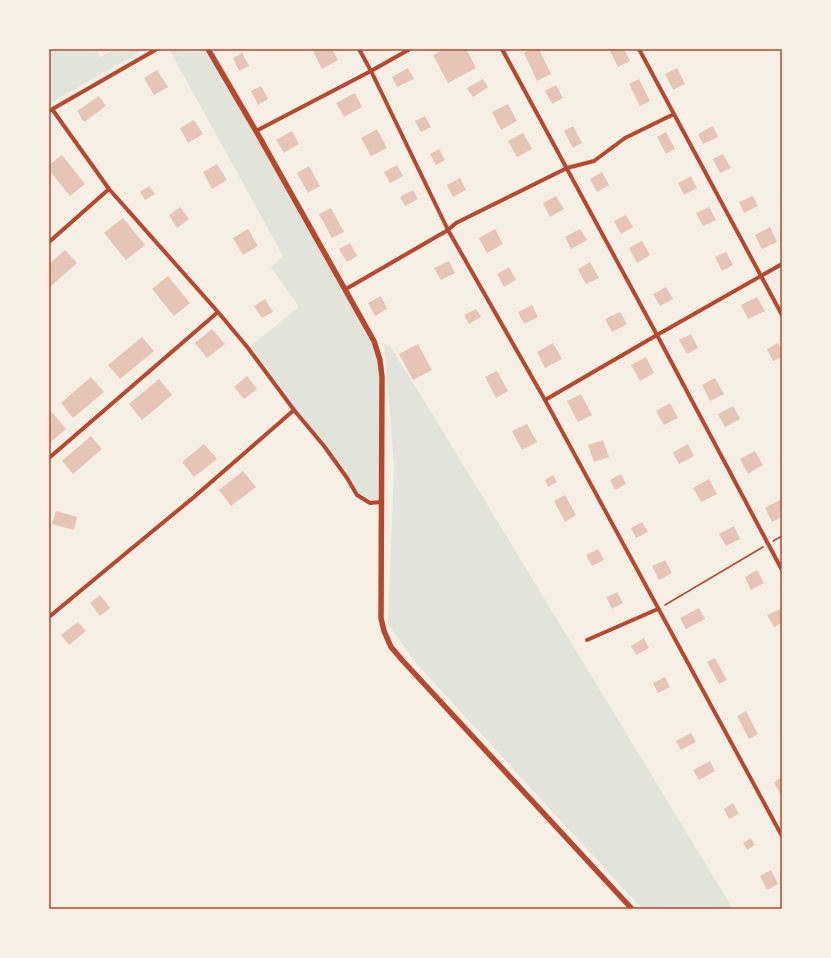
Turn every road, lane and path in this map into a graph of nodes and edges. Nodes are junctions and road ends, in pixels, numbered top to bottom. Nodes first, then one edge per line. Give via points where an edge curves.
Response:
1 (157, 49) edge
2 (208, 49) edge
3 (359, 49) edge
4 (410, 49) edge
5 (502, 49) edge
6 (639, 49) edge
7 (371, 71) junction
8 (50, 110) edge
9 (674, 114) junction
10 (256, 131) junction
11 (567, 168) junction
12 (109, 189) junction
13 (448, 230) junction
14 (49, 242) edge
15 (782, 264) edge
16 (762, 276) junction
17 (346, 289) junction
18 (218, 312) junction
19 (782, 315) edge
20 (657, 335) junction
21 (545, 400) junction
22 (294, 410) junction
23 (49, 458) edge
24 (381, 502) junction
25 (782, 536) edge
26 (769, 544) junction
27 (782, 570) edge
28 (658, 609) junction
29 (49, 618) edge
30 (587, 640) dead end
31 (782, 836) edge
32 (632, 909) edge

1 - 8 street
2 - 10 main road
3 - 7 street
4 - 7 street
5 - 11 street
6 - 9 street
7 - 10 street
7 - 13 street
8 - 12 street
9 - 11 street via 625,138 594,161
9 - 16 street
10 - 17 main road
11 - 13 street via 456,223
11 - 20 street
12 - 14 street
12 - 18 street
13 - 17 street
13 - 21 street
15 - 16 street
16 - 19 street
16 - 20 street
17 - 24 main road via 374,341 380,360
18 - 22 street
18 - 23 street
20 - 21 street
20 - 26 street
21 - 28 street
22 - 24 street via 324,446 357,495 370,503
22 - 29 street via 194,498
24 - 32 main road via 381,618 391,647
25 - 26 path
26 - 27 street
26 - 28 path
28 - 30 street
28 - 31 street

